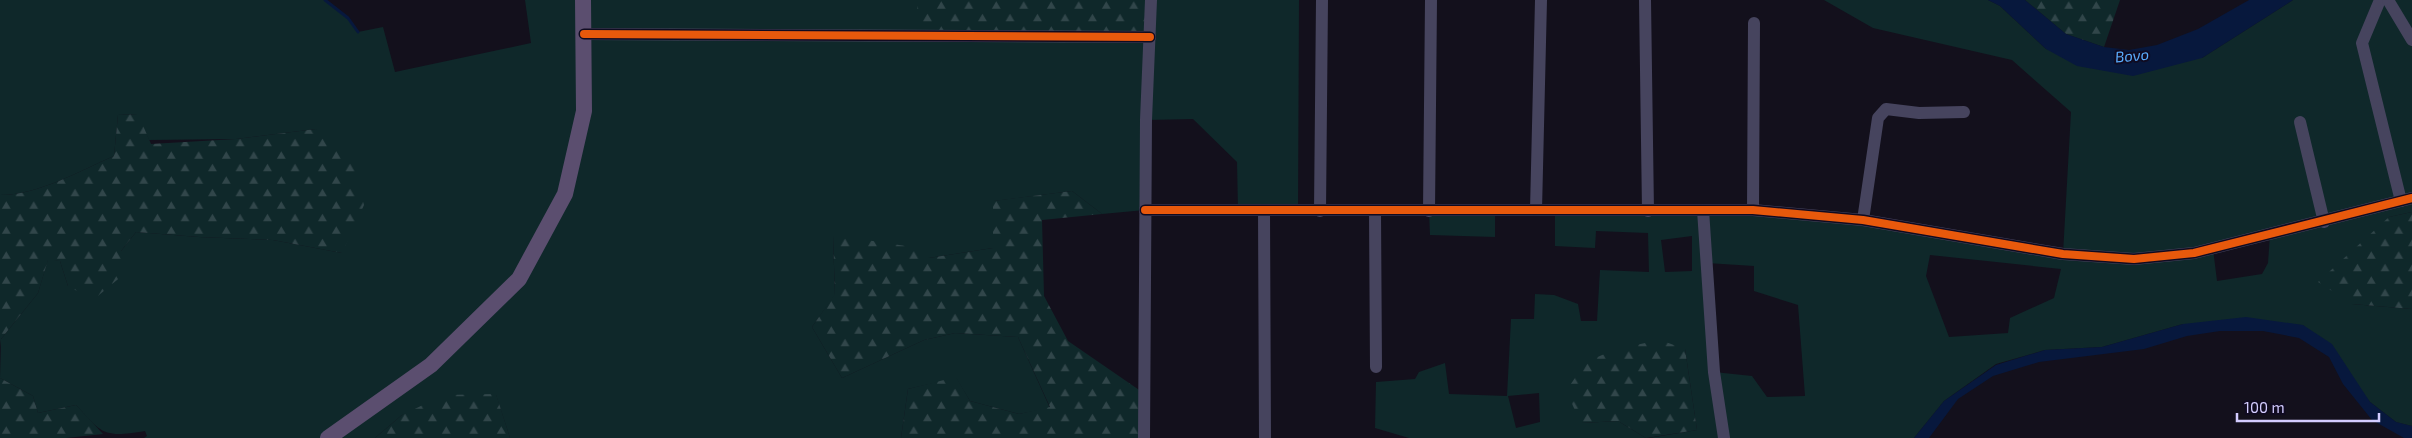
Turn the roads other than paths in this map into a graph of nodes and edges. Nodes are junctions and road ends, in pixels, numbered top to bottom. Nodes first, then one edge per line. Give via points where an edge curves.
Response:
1 (583, 0) edge
2 (1151, 0) edge
3 (1322, 0) edge
4 (1432, 0) edge
5 (1541, 0) edge
6 (1646, 0) edge
7 (2380, 0) edge
8 (2388, 0) edge
9 (1754, 23) dead end
10 (584, 34) junction
11 (1150, 38) junction
12 (2412, 40) edge
13 (1964, 112) dead end
14 (2300, 122) dead end
15 (2407, 200) edge
16 (1145, 210) junction
17 (1264, 210) junction
18 (1536, 210) junction
19 (1703, 210) junction
20 (1753, 210) junction
21 (1320, 211) junction
22 (1375, 211) junction
23 (1429, 211) junction
24 (1648, 211) junction
25 (1863, 220) junction
26 (2324, 222) junction
27 (1376, 368) dead end
28 (328, 438) edge
29 (1144, 438) edge
30 (1265, 438) edge
31 (1724, 438) edge

1 - 10 main road
2 - 11 street
3 - 21 street
4 - 23 street
5 - 18 street
6 - 24 street
7 - 15 street via 2362,43
8 - 12 street
9 - 20 street
10 - 11 street
10 - 28 main road via 584,111 565,194 519,279 431,364
11 - 16 street
13 - 25 street via 1919,113 1886,109 1878,118
14 - 26 street
15 - 26 street
16 - 17 street
16 - 29 street
17 - 21 street
17 - 30 street
18 - 23 street
18 - 24 street
19 - 20 street
19 - 24 street
19 - 31 street via 1714,372
20 - 25 street
21 - 22 street
22 - 23 street
22 - 27 street
25 - 26 street via 2063,254 2134,259 2194,253

